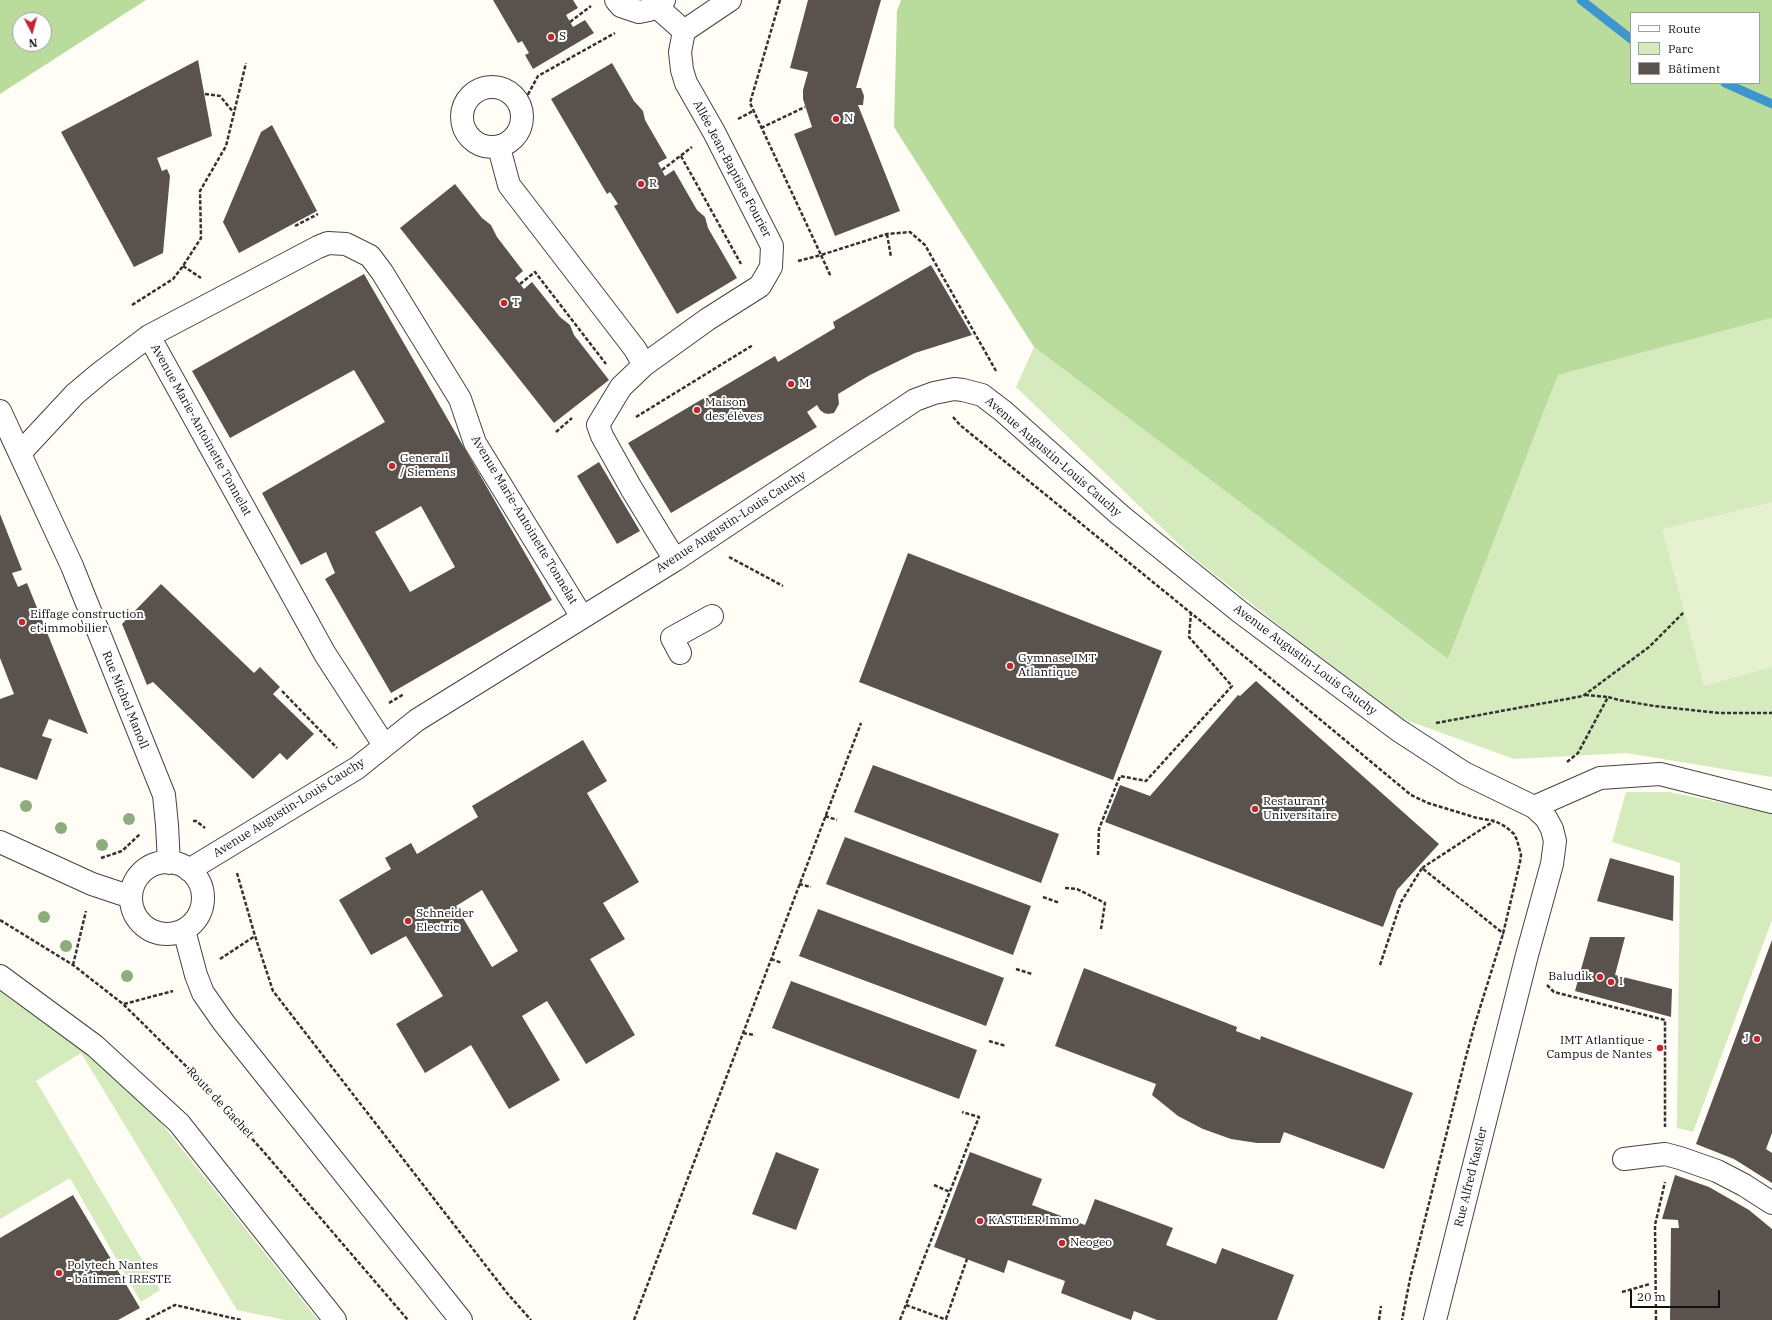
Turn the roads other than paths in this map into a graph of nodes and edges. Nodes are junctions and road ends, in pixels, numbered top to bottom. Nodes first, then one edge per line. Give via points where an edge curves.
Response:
1 (730, 0) edge
2 (606, 1) edge
3 (660, 3) edge
4 (684, 32) junction
5 (500, 147) dead end
6 (149, 336) junction
7 (644, 365) junction
8 (0, 411) edge
9 (20, 453) junction
10 (675, 560) junction
11 (712, 616) dead end
12 (582, 617) junction
13 (680, 653) dead end
14 (384, 745) junction
15 (1772, 802) edge
16 (1534, 807) junction
17 (0, 842) edge
18 (179, 867) junction
19 (131, 897) junction
20 (184, 930) junction
21 (0, 976) edge
22 (1507, 1034) joint
23 (1624, 1159) dead end
24 (1772, 1203) edge
25 (335, 1320) edge
26 (461, 1320) edge
27 (1435, 1320) edge

1 - 4 street
2 - 3 street via 639,12 649,10
3 - 4 street
4 - 7 street, Allée Jean-Baptiste Fourier via 680,52 686,83 772,246 771,267 760,286
5 - 7 street via 509,185 635,349
6 - 9 street via 75,394
6 - 12 street, Avenue Marie-Antoinette Tonnelat via 328,243 346,244 370,256 460,399 475,443
6 - 14 street, Avenue Marie-Antoinette Tonnelat via 325,654
7 - 10 street, Allée Jean-Baptiste Fourier via 621,387 598,425
8 - 9 street, Rue Michel Manoll
9 - 18 street, Rue Michel Manoll via 72,566 164,795 168,825
10 - 12 street, Avenue Augustin-Louis Cauchy
10 - 16 street, Avenue Augustin-Louis Cauchy via 915,400 934,393 954,390 982,395 1003,410 1132,525 1240,612 1398,730 1464,773
11 - 13 street via 672,638
12 - 14 street, Avenue Augustin-Louis Cauchy via 417,720
14 - 18 street, Avenue Augustin-Louis Cauchy via 358,768 229,846
15 - 16 street via 1660,774 1600,778
16 - 22 street, Avenue Augustin-Louis Cauchy via 1546,818 1552,830 1555,853
17 - 19 street via 92,884
18 - 19 street via 154,866 141,874 135,882
18 - 20 street via 199,883 202,893 202,904 196,919
19 - 20 street via 136,916 150,930 164,934
20 - 26 street via 196,975 207,998 241,1046
21 - 25 street via 95,1046 179,1123
22 - 27 street, Rue Alfred Kastler
23 - 24 street via 1665,1154 1717,1171

